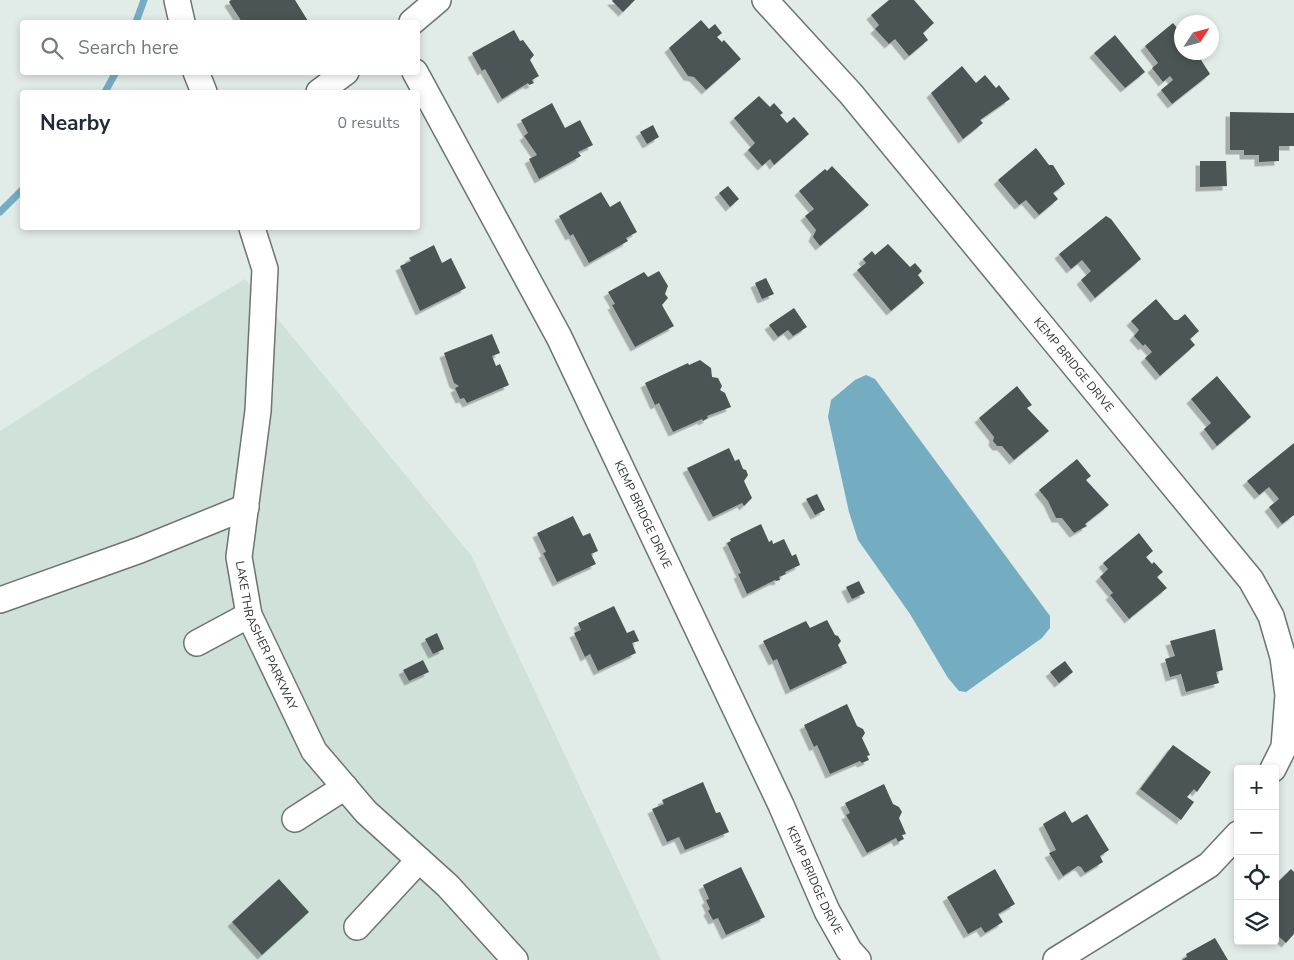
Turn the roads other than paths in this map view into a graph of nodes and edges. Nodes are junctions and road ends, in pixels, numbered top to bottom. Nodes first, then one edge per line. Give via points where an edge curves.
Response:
1 (177, 0) edge
2 (438, 0) edge
3 (765, 0) edge
4 (182, 20) edge
5 (414, 20) edge
6 (197, 75) edge
7 (342, 75) edge
8 (418, 75) edge
9 (203, 90) edge
10 (322, 90) edge
11 (253, 230) edge
12 (246, 507) junction
13 (0, 600) edge
14 (249, 615) junction
15 (197, 642) dead end
16 (1291, 695) edge
17 (1284, 755) edge
18 (345, 787) junction
19 (295, 819) dead end
20 (1234, 838) edge
21 (419, 860) junction
22 (358, 927) dead end
23 (515, 960) edge
24 (858, 960) edge
25 (1056, 960) edge

1 - 4 street
2 - 5 street
3 - 16 street, KEMP BRIDGE DRIVE via 851,94 1251,580 1271,616
6 - 9 street
7 - 10 street
8 - 24 street, KEMP BRIDGE DRIVE via 567,353 777,796 827,912
11 - 12 street, LAKE THRASHER PARKWAY via 265,268 258,411
12 - 13 street via 140,550
12 - 14 street, LAKE THRASHER PARKWAY via 240,558
14 - 15 street
14 - 18 street, LAKE THRASHER PARKWAY via 314,751
16 - 17 street, KEMP BRIDGE DRIVE
18 - 19 street
18 - 21 street, LAKE THRASHER PARKWAY via 366,812
20 - 25 street via 1209,864
21 - 22 street
21 - 23 street, LAKE THRASHER PARKWAY via 448,886

